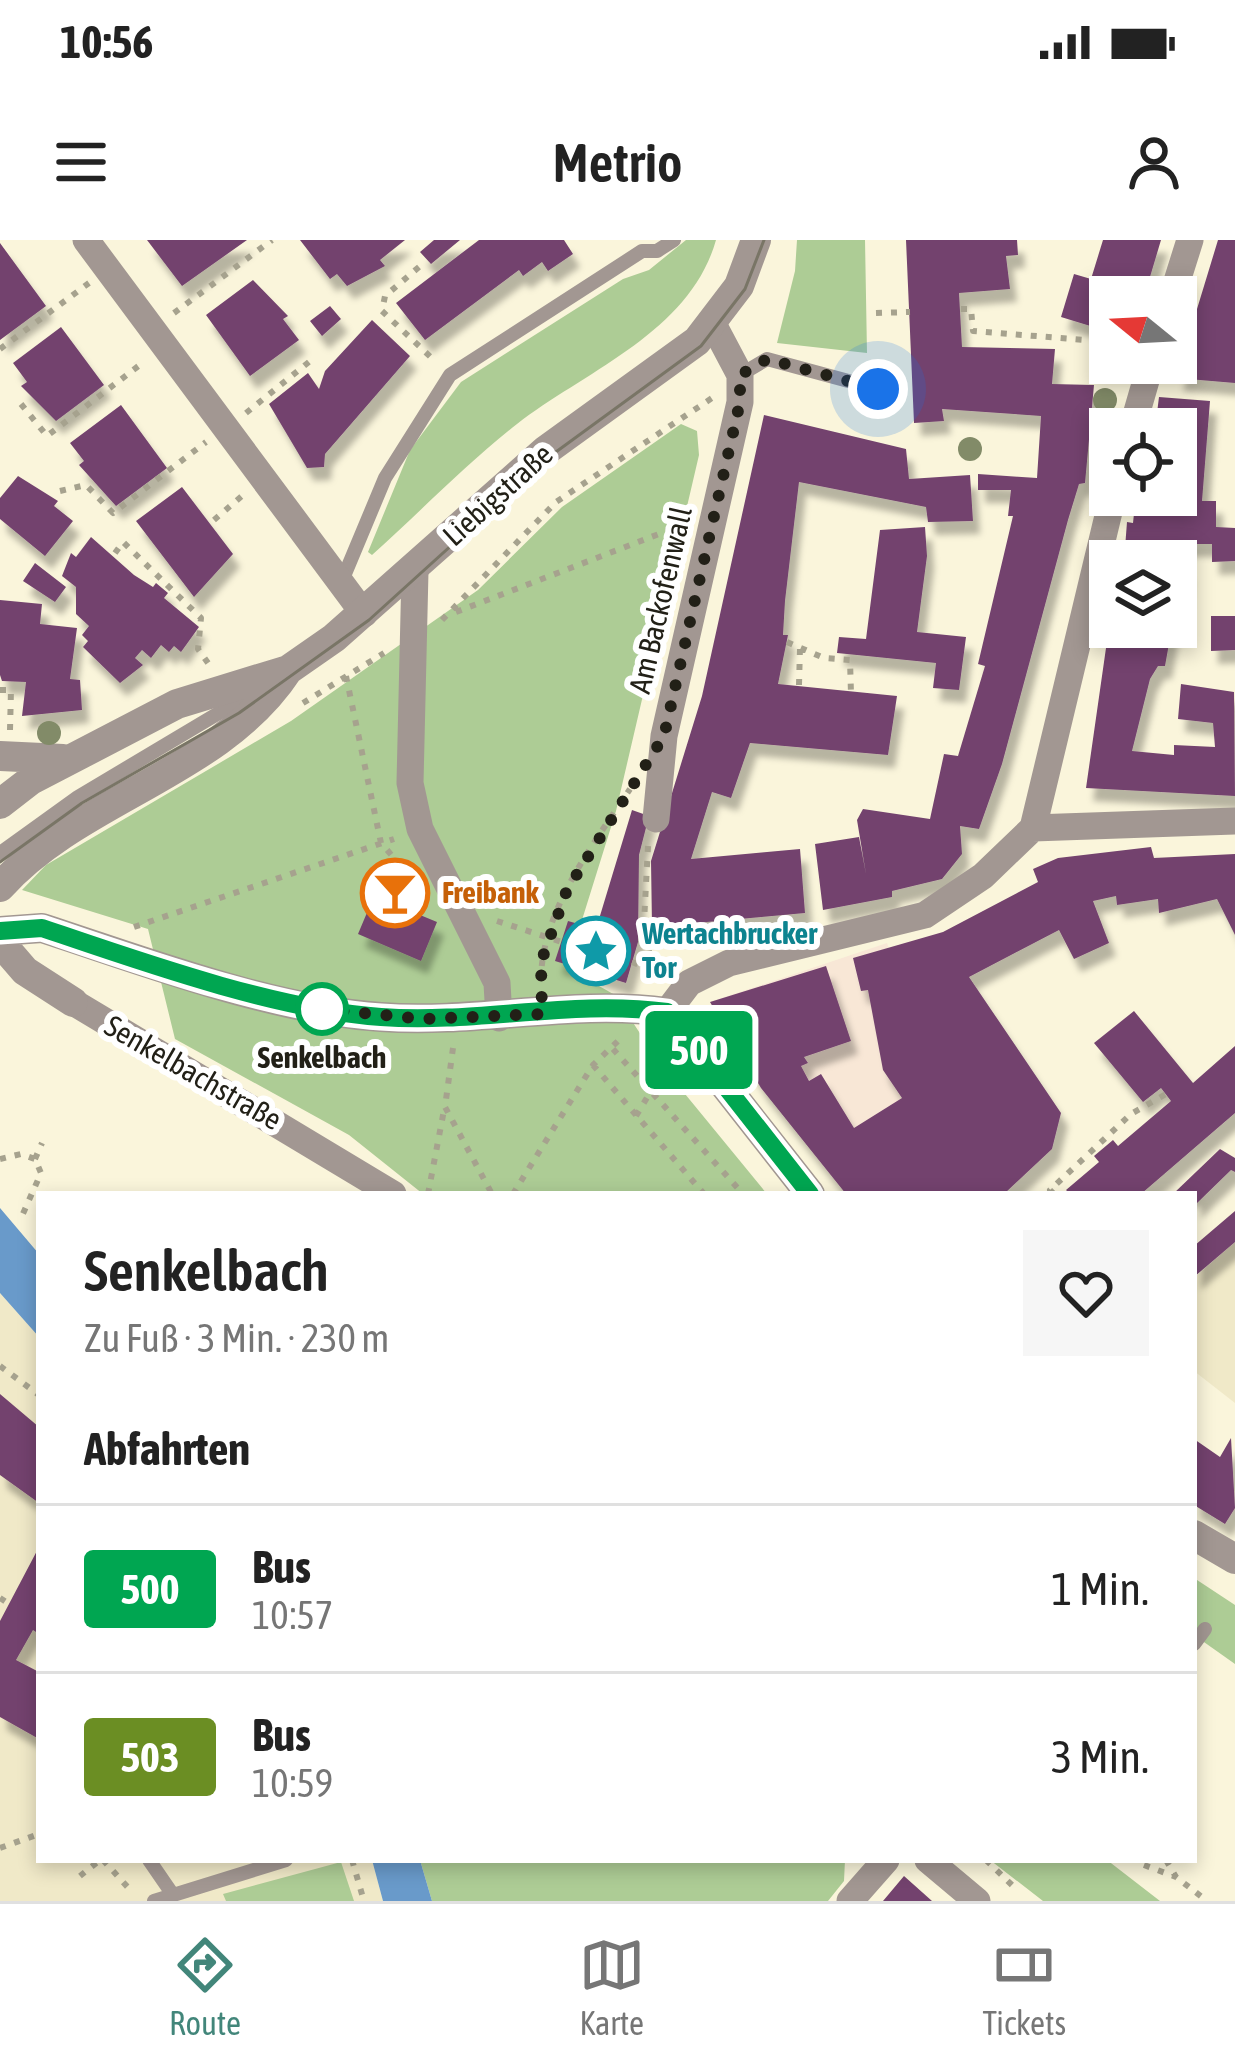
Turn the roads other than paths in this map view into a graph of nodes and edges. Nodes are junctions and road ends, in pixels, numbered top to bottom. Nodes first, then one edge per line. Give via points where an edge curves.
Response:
1 (86, 240) edge
2 (674, 240) edge
3 (756, 240) edge
4 (1190, 240) edge
5 (643, 246) edge
6 (1179, 276) edge
7 (713, 324) junction
8 (740, 375) junction
9 (878, 389) dead end
10 (1108, 516) edge
11 (415, 571) junction
12 (342, 581) junction
13 (364, 614) junction
14 (287, 670) junction
15 (4, 756) edge
16 (69, 759) junction
17 (0, 804) edge
18 (656, 819) road end
19 (1235, 821) edge
20 (1033, 828) junction
21 (0, 854) edge
22 (0, 886) edge
23 (7, 939) edge
24 (73, 1002) joint
25 (667, 1012) junction
26 (499, 1018) junction
27 (388, 1191) edge
28 (808, 1191) edge
29 (1197, 1537) edge
30 (1235, 1559) edge
31 (1205, 1629) dead end
32 (1197, 1640) edge
33 (151, 1863) edge
34 (273, 1863) edge
35 (883, 1863) edge
36 (932, 1863) edge
37 (170, 1892) junction
38 (203, 1894) edge
39 (154, 1901) edge
40 (850, 1901) edge
41 (977, 1901) edge

1 - 12 street
2 - 5 lane via 657,251
3 - 7 street, Liebigstraße
4 - 6 street
5 - 12 lane via 450,375 409,432
7 - 8 street
7 - 11 street, Liebigstraße via 509,480
8 - 9 lane via 767,359
8 - 18 street, Am Backofenwall via 664,736
10 - 20 street
11 - 13 street, Liebigstraße
11 - 26 street via 410,784 420,830 497,982
12 - 13 street
13 - 14 street, Liebigstraße
14 - 16 street, Liebigstraße via 226,685
14 - 21 lane
14 - 22 street, Liebigstraße via 190,760 44,845
15 - 16 street
16 - 17 street, Liebigstraße
19 - 20 street
20 - 25 street via 983,876 925,915 729,963 689,983
23 - 24 street, Senkelbachstraße via 25,971
23 - 26 street via 42,928 324,1010
24 - 27 street, Senkelbachstraße
25 - 26 street via 622,1006
25 - 28 street
29 - 30 street
31 - 32 lane
33 - 37 lane
34 - 38 lane
35 - 40 street
36 - 41 street
37 - 38 lane
37 - 39 lane

